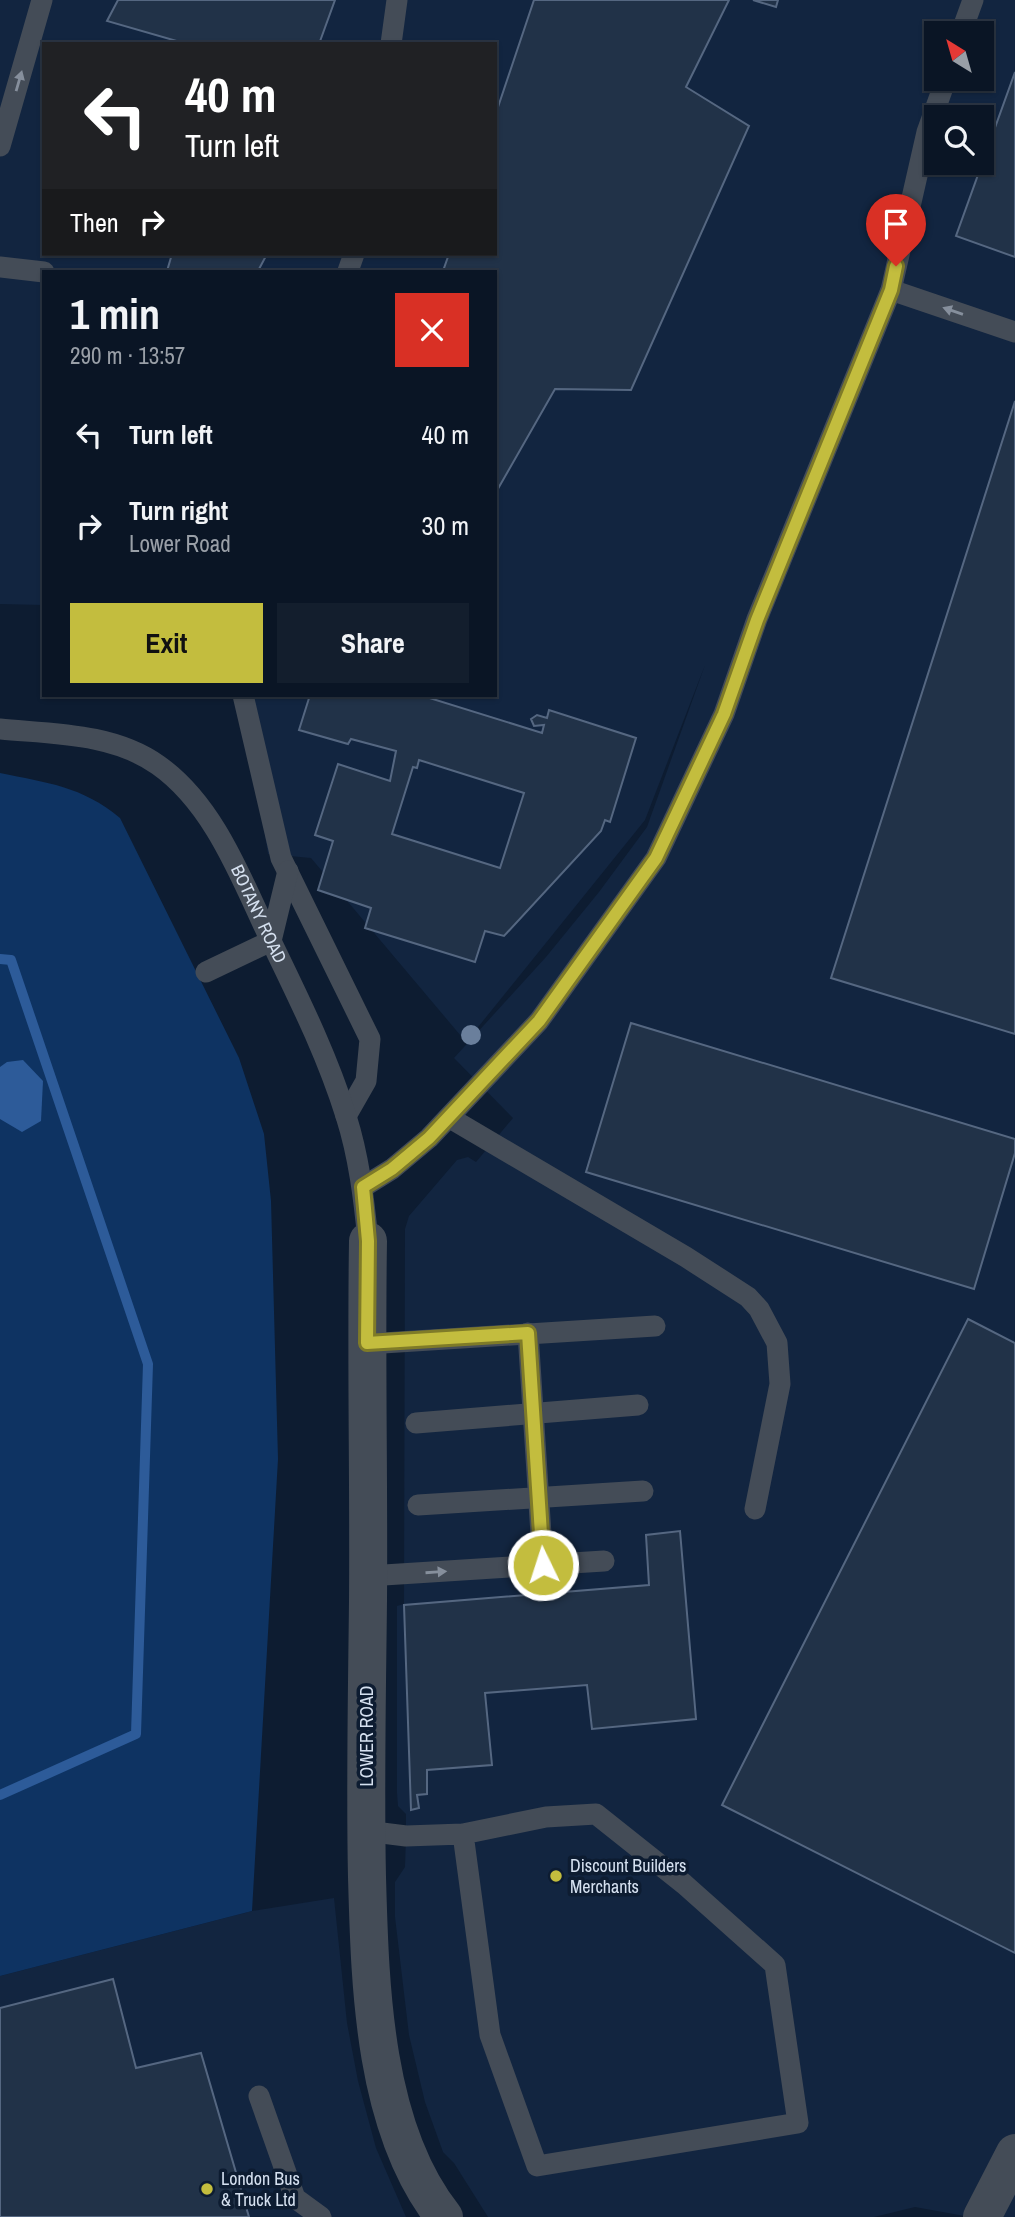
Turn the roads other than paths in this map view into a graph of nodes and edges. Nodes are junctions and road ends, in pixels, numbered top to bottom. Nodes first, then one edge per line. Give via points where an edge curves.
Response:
1 (42, 0) edge
2 (397, 0) edge
3 (973, 0) edge
4 (965, 21) edge
5 (391, 42) edge
6 (942, 91) edge
7 (0, 146) edge
8 (0, 267) edge
9 (42, 272) edge
10 (891, 290) junction
11 (1015, 332) edge
12 (241, 697) edge
13 (0, 729) edge
14 (288, 871) junction
15 (271, 941) junction
16 (206, 972) dead end
17 (346, 1116) junction
18 (450, 1118) junction
19 (363, 1187) junction
20 (368, 1241) joint
21 (655, 1326) dead end
22 (528, 1333) junction
23 (367, 1343) junction
24 (638, 1405) dead end
25 (535, 1412) junction
26 (416, 1423) dead end
27 (643, 1491) dead end
28 (538, 1498) junction
29 (418, 1505) dead end
30 (755, 1509) dead end
31 (604, 1561) dead end
32 (543, 1565) junction
33 (368, 1576) junction
34 (366, 1831) junction
35 (463, 1834) junction
36 (259, 2096) dead end
37 (1015, 2152) edge
38 (321, 2217) edge
39 (444, 2217) edge
40 (982, 2217) edge

7 -> 1 lane
2 - 5 lane
3 - 4 lane
6 - 10 lane via 927,132
8 - 9 lane
11 -> 10 lane
10 - 18 lane via 757,620 724,714 656,858 539,1021
12 - 14 lane
13 - 15 lane, BOTANY ROAD via 86,737 158,764 203,812
14 - 15 lane
14 - 17 lane via 370,1039 366,1081
15 - 16 lane
15 - 17 lane, BOTANY ROAD via 319,1042
17 - 19 lane, BOTANY ROAD
18 - 19 lane via 392,1169
18 - 30 lane via 686,1257 748,1297 759,1310 777,1343 780,1384
19 - 20 lane, BOTANY ROAD
20 - 23 street, LOWER ROAD
21 - 22 lane
22 - 23 lane
22 - 25 lane
23 - 33 street, LOWER ROAD
24 - 25 lane
25 - 26 lane
25 - 28 lane
27 - 28 lane
28 - 29 lane
28 - 32 lane
31 - 32 lane
33 -> 32 lane
33 - 34 street, LOWER ROAD
34 - 35 lane via 406,1836
34 - 39 street, LOWER ROAD via 379,2043 403,2139 424,2187
35 - 35 lane via 546,1817 596,1814 684,1884 775,1965 798,2123 537,2166 490,2035
36 - 38 lane via 295,2198
37 - 40 street

